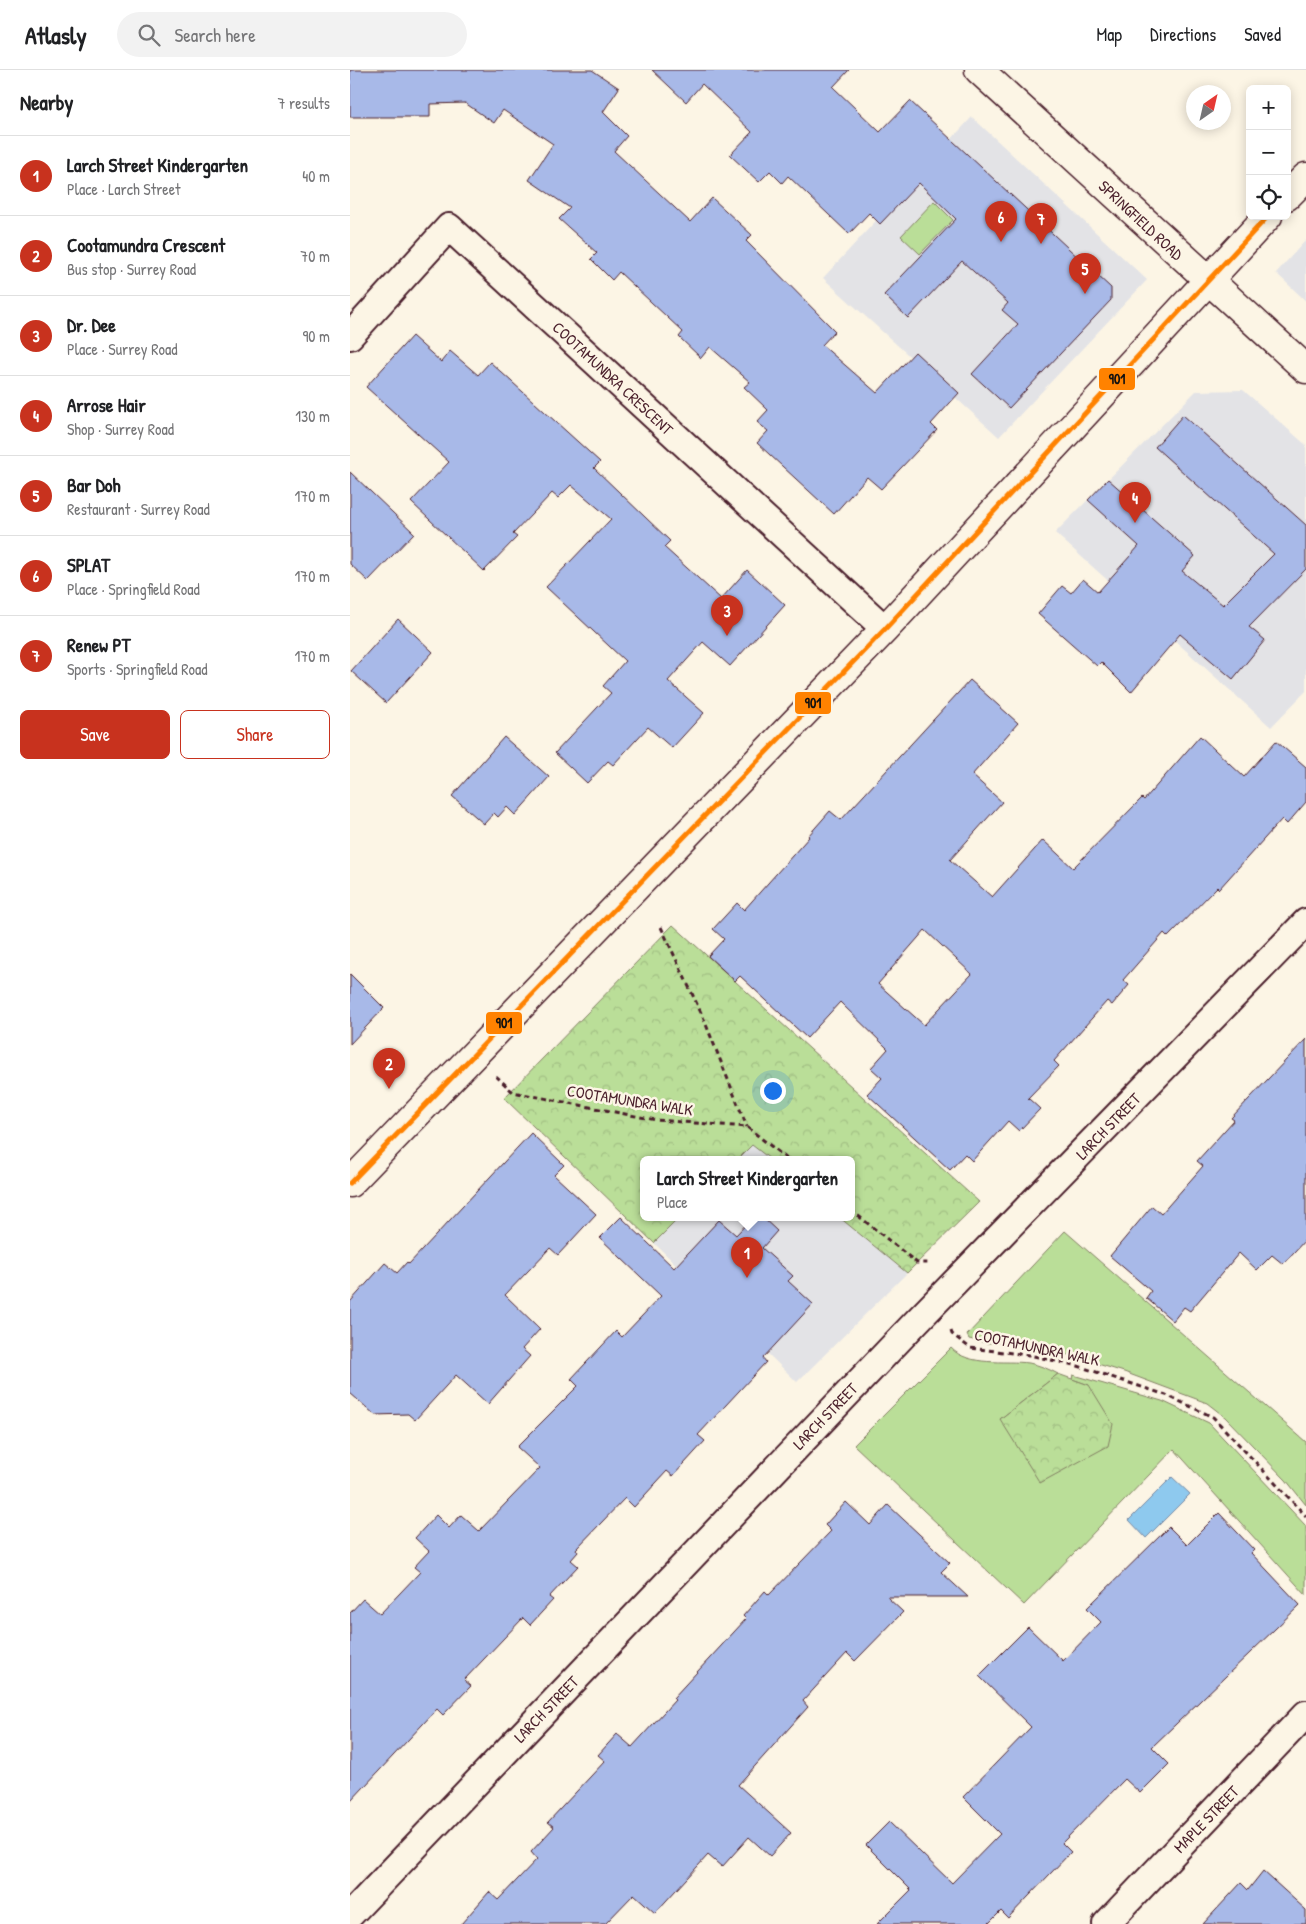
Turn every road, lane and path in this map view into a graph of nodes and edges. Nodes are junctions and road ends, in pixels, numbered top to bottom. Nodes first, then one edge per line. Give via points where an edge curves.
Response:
1 (978, 70) edge
2 (1306, 177) edge
3 (1291, 192) edge
4 (1264, 220) edge
5 (1208, 281) junction
6 (350, 336) edge
7 (1306, 369) edge
8 (885, 629) junction
9 (1306, 922) edge
10 (661, 927) dead end
11 (473, 1055) junction
12 (747, 1127) junction
13 (783, 1156) edge
14 (350, 1183) edge
15 (855, 1213) edge
16 (950, 1288) junction
17 (1306, 1516) edge
18 (1306, 1714) edge
19 (350, 1915) edge
20 (1106, 1924) edge

1 - 5 main road, SPRINGFIELD ROAD
2 - 3 main road
4 - 5 main road
5 - 7 main road, SPRINGFIELD ROAD
5 - 8 main road
6 - 8 street, COOTAMUNDRA CRESCENT via 449,227
8 - 11 main road
9 - 16 street, LARCH STREET
10 - 12 path via 703,1017
11 - 12 path, COOTAMUNDRA WALK via 513,1092 656,1120
11 - 14 main road
12 - 13 path
15 - 16 path via 917,1263 931,1263
16 - 17 path, COOTAMUNDRA WALK via 949,1327 952,1334 970,1348 1078,1366 1166,1395 1213,1417
16 - 19 street, LARCH STREET
18 - 20 street, MAPLE STREET

